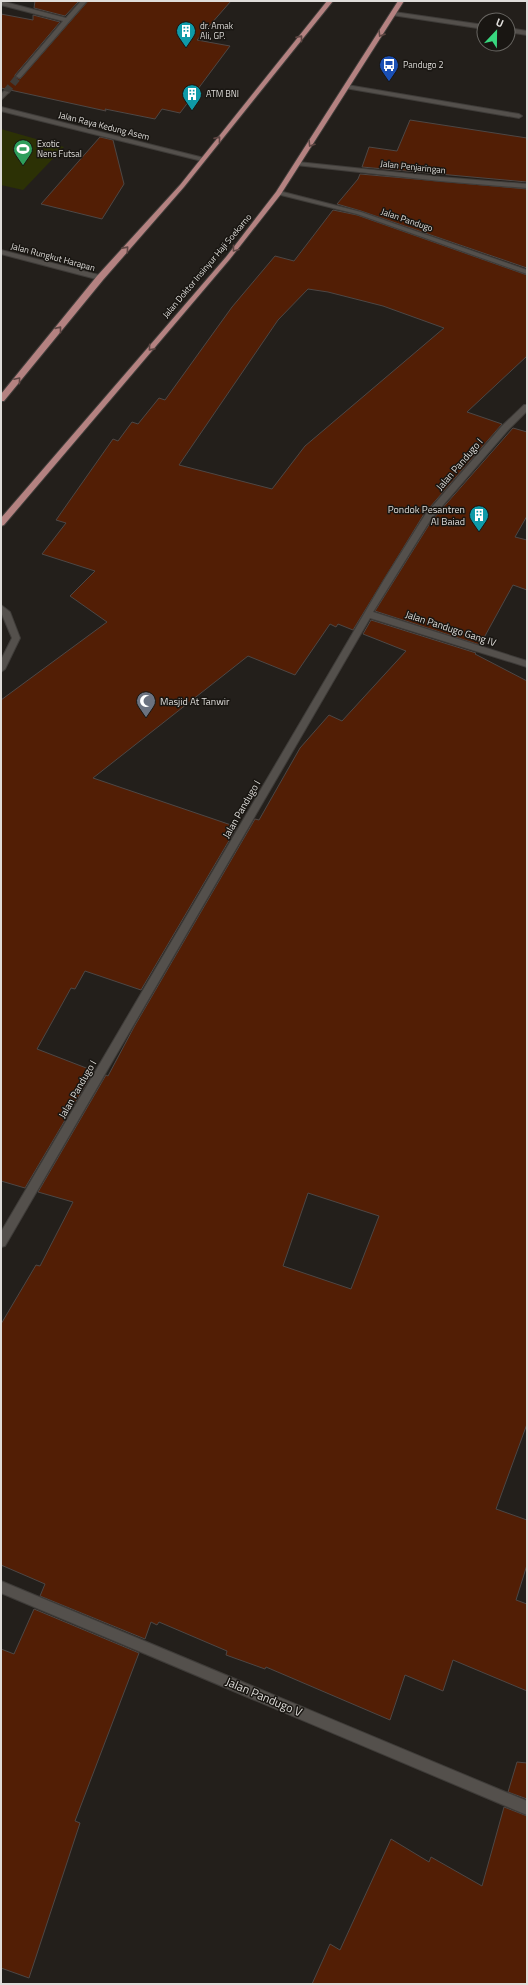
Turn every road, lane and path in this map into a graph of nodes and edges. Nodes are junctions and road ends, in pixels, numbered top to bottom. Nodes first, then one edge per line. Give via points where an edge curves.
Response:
1 (84, 1) edge
2 (330, 1) edge
3 (401, 1) edge
4 (1, 3) edge
5 (394, 14) junction
6 (67, 20) junction
7 (476, 26) edge
8 (516, 31) edge
9 (527, 33) edge
10 (19, 76) tunnel mouth
11 (347, 87) junction
12 (6, 92) tunnel mouth
13 (1, 98) edge
14 (1, 109) edge
15 (519, 116) dead end
16 (202, 159) junction
17 (298, 164) junction
18 (527, 186) edge
19 (279, 193) junction
20 (1, 252) edge
21 (527, 272) edge
22 (100, 278) junction
23 (1, 399) edge
24 (527, 407) edge
25 (1, 524) edge
26 (1, 608) edge
27 (368, 614) junction
28 (527, 664) edge
29 (1, 669) edge
30 (1, 1242) edge
31 (1, 1587) edge
32 (527, 1808) edge

1 - 6 street
16 -> 2 main road
3 - 5 main road, Jalan Doktor Insinyur Haji Soekarno
4 - 6 street
5 - 7 street
5 -> 11 main road, Jalan Doktor Insinyur Haji Soekarno
6 - 10 street
8 - 9 street
11 - 15 street
11 -> 17 main road, Jalan Doktor Insinyur Haji Soekarno
12 - 13 street
14 - 16 street, Jalan Raya Kedung Asem
22 -> 16 main road via 182,186
17 - 18 street, Jalan Penjaringan
17 - 19 main road, Jalan Doktor Insinyur Haji Soekarno
19 - 21 street, Jalan Pandugo via 359,213
19 -> 25 main road, Jalan Doktor Insinyur Haji Soekarno via 228,258
20 - 22 street, Jalan Rungkut Harapan
23 -> 22 main road
24 - 27 street, Jalan Pandugo I via 505,428 428,517
26 - 29 street via 6,612 16,638
27 - 28 street, Jalan Pandugo Gang IV
27 - 30 street, Jalan Pandugo I
31 - 32 street, Jalan Pandugo V

